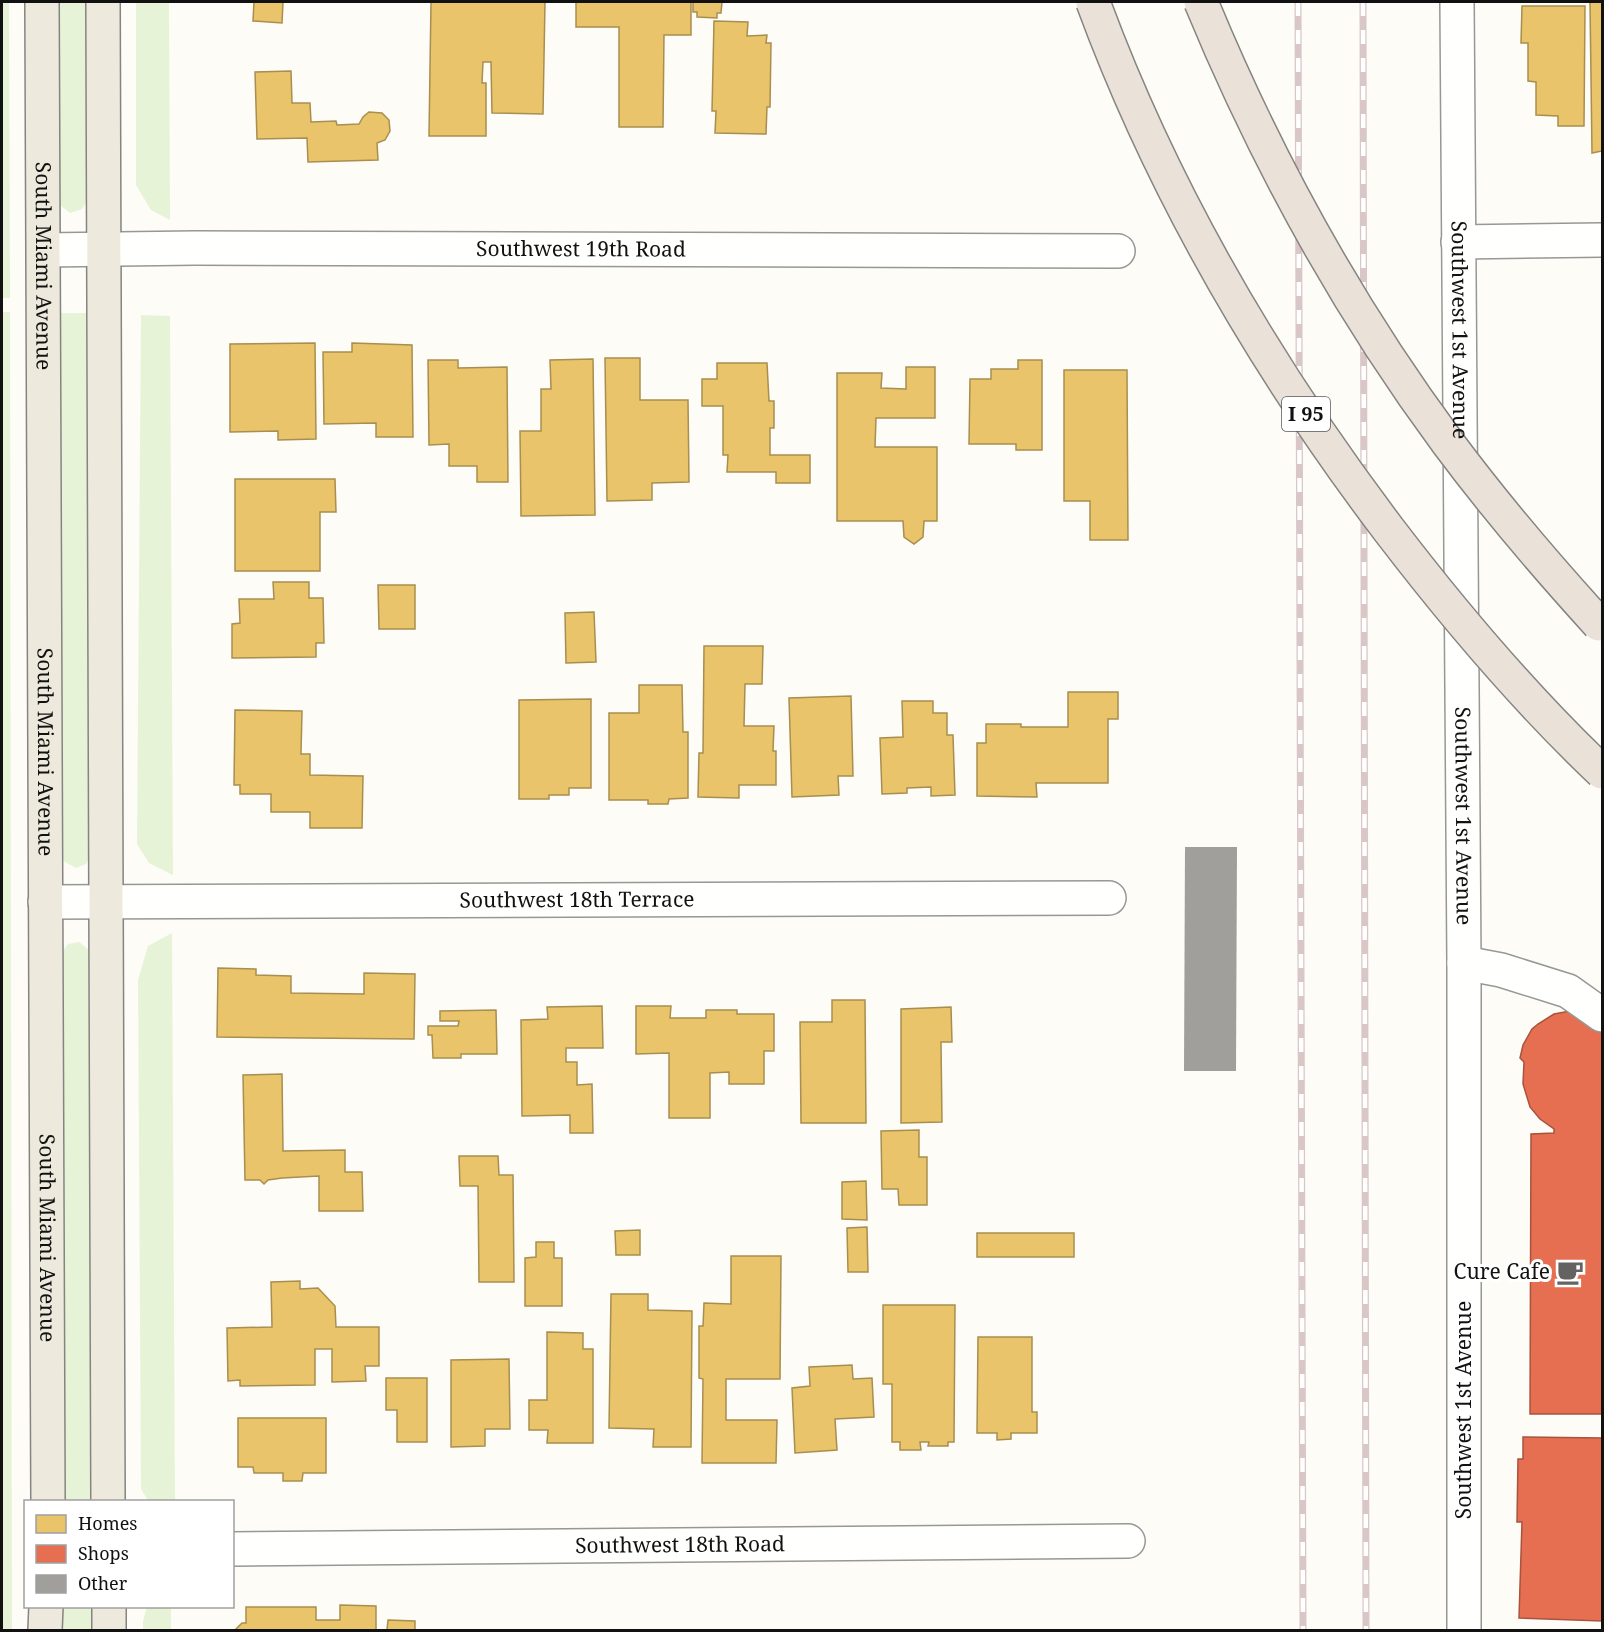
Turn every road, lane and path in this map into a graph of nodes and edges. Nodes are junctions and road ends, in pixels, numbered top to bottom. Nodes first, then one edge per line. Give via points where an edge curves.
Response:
1 (42, 2) edge
2 (103, 2) edge
3 (1093, 2) edge
4 (1201, 2) edge
5 (1457, 2) edge
6 (1602, 240) edge
7 (1458, 242) junction
8 (104, 248) junction
9 (44, 250) junction
10 (1118, 251) dead end
11 (1599, 624) dead end
12 (1602, 772) edge
13 (1109, 898) dead end
14 (45, 902) junction
15 (105, 902) junction
16 (1464, 963) junction
17 (1602, 1015) edge
18 (48, 1500) edge
19 (108, 1500) edge
20 (1128, 1541) dead end
21 (234, 1549) edge
22 (46, 1608) edge
23 (109, 1608) edge
24 (45, 1630) edge
25 (109, 1630) edge
26 (1464, 1630) edge

1 - 9 main road, South Miami Avenue
2 - 8 main road
3 - 12 highway, I 95, bridge via 1151,139 1195,229 1287,386 1341,467 1433,588 1502,668
4 - 11 highway, bridge via 1255,123 1306,221 1393,364 1448,443 1528,544
5 - 7 street, Southwest 1st Avenue
6 - 7 street
7 - 16 street, Southwest 1st Avenue
8 - 9 street, Southwest 19th Road
8 - 10 street, Southwest 19th Road
8 - 15 main road
9 - 14 main road, South Miami Avenue
13 - 15 street, Southwest 18th Terrace
14 - 15 street, Southwest 18th Terrace
14 - 18 main road, South Miami Avenue
15 - 19 main road
16 - 17 street via 1568,991
16 - 26 street, Southwest 1st Avenue
20 - 21 street, Southwest 18th Road
22 - 24 main road
23 - 25 main road

